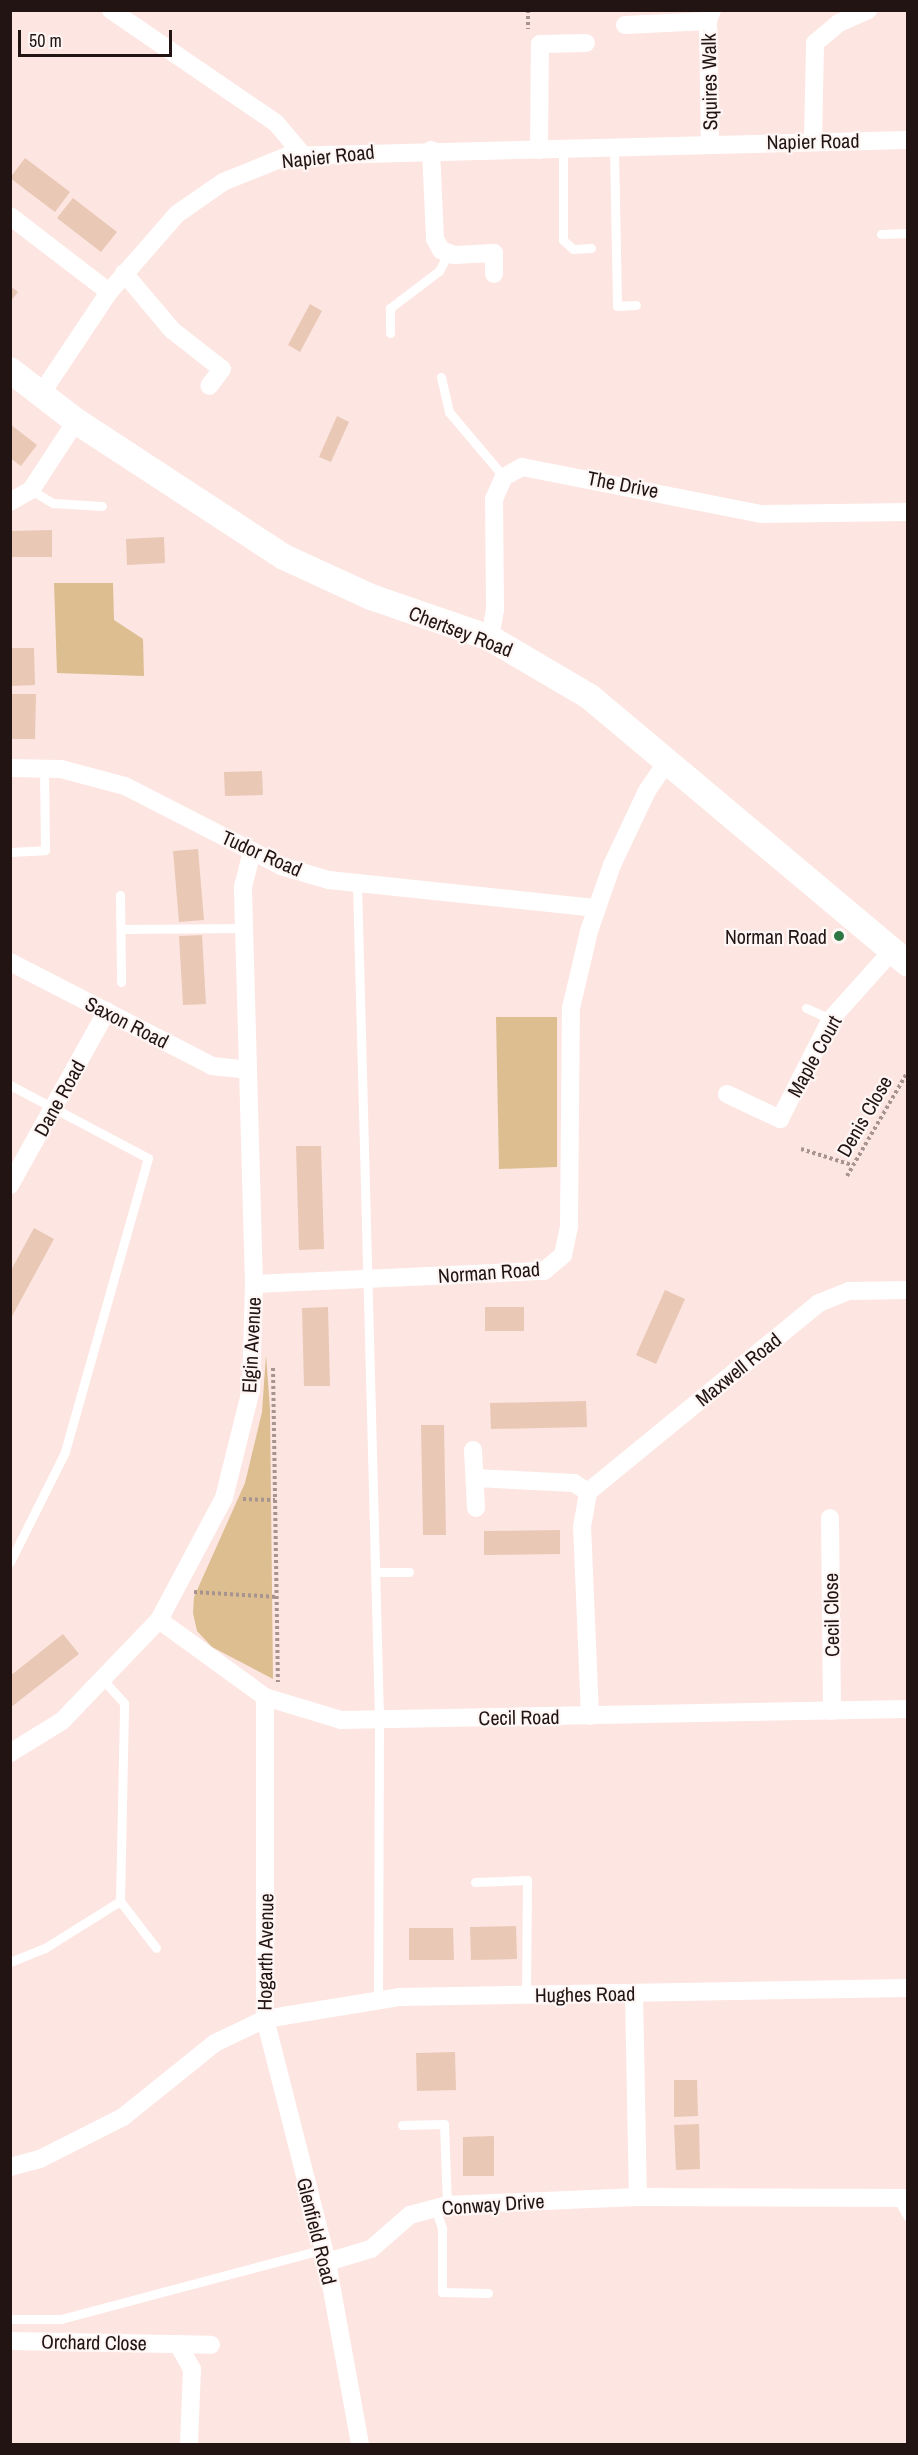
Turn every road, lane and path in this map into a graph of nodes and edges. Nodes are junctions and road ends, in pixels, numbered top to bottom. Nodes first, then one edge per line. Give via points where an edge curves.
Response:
1 (111, 10) edge
2 (868, 10) edge
3 (710, 16) edge
4 (625, 25) dead end
5 (586, 43) dead end
6 (908, 140) edge
7 (813, 141) junction
8 (710, 143) junction
9 (614, 148) junction
10 (563, 149) junction
11 (431, 150) junction
12 (539, 150) junction
13 (303, 155) junction
14 (10, 216) edge
15 (908, 233) edge
16 (881, 234) dead end
17 (591, 248) dead end
18 (448, 254) junction
19 (124, 273) junction
20 (494, 274) dead end
21 (109, 292) junction
22 (636, 305) dead end
23 (390, 333) dead end
24 (10, 370) edge
25 (441, 376) dead end
26 (209, 386) dead end
27 (41, 394) junction
28 (76, 421) junction
29 (504, 477) junction
30 (31, 490) junction
31 (10, 502) edge
32 (102, 506) dead end
33 (908, 512) edge
34 (490, 638) junction
35 (668, 760) junction
36 (10, 768) edge
37 (44, 769) junction
38 (252, 851) junction
39 (10, 852) edge
40 (357, 883) junction
41 (120, 895) dead end
42 (597, 908) junction
43 (244, 928) junction
44 (122, 929) junction
45 (900, 958) edge
46 (10, 962) edge
47 (121, 982) dead end
48 (806, 1008) dead end
49 (107, 1011) junction
50 (831, 1019) junction
51 (248, 1070) junction
52 (908, 1071) edge
53 (10, 1085) edge
54 (727, 1094) dead end
55 (55, 1105) junction
56 (801, 1149) dead end
57 (852, 1166) junction
58 (847, 1176) dead end
59 (10, 1185) edge
60 (368, 1279) junction
61 (254, 1284) junction
62 (908, 1290) edge
63 (273, 1356) dead end
64 (473, 1450) dead end
65 (476, 1478) junction
66 (588, 1492) junction
67 (224, 1498) junction
68 (275, 1500) junction
69 (476, 1508) dead end
70 (830, 1518) dead end
71 (10, 1562) edge
72 (375, 1572) junction
73 (409, 1572) dead end
74 (179, 1592) junction
75 (277, 1597) junction
76 (159, 1620) junction
77 (105, 1682) junction
78 (272, 1700) junction
79 (908, 1709) edge
80 (832, 1711) junction
81 (590, 1716) junction
82 (379, 1719) junction
83 (10, 1753) edge
84 (475, 1882) dead end
85 (120, 1901) junction
86 (156, 1948) dead end
87 (10, 1962) edge
88 (908, 1988) edge
89 (634, 1993) junction
90 (525, 1995) junction
91 (378, 2001) junction
92 (265, 2019) junction
93 (402, 2126) dead end
94 (10, 2167) edge
95 (638, 2197) junction
96 (901, 2198) joint
97 (441, 2206) junction
98 (908, 2217) edge
99 (326, 2255) junction
100 (488, 2293) dead end
101 (10, 2319) edge
102 (10, 2341) edge
103 (178, 2344) junction
104 (211, 2345) dead end
105 (189, 2445) edge
106 (360, 2445) edge

1 - 13 street via 276,123
2 - 7 street via 839,23 815,43
3 - 4 street, Squires Walk
3 - 8 street, Squires Walk
5 - 12 street via 540,44
6 - 7 street, Napier Road
7 - 8 street, Napier Road
8 - 9 street, Napier Road
9 - 10 street, Napier Road
9 - 22 lane via 616,306
10 - 12 street, Napier Road
10 - 17 lane via 563,240 573,249
11 - 12 street, Napier Road
11 - 13 street, Napier Road
11 - 18 street via 435,239
13 - 19 street, Napier Road via 223,182 177,214
14 - 21 street
15 - 16 lane
18 - 20 street via 494,253
18 - 23 lane via 439,271 390,308
19 - 21 street, Napier Road
19 - 26 street via 172,330 222,369
21 - 27 street, Napier Road
24 - 27 street, Chertsey Road
25 - 29 lane via 449,412
27 - 28 street, Chertsey Road
28 - 30 street
28 - 34 street, Chertsey Road via 284,557 371,597
29 - 33 street, The Drive via 522,467 761,514
29 - 34 street via 494,499 495,610
30 - 31 street
30 - 32 lane via 53,503
34 - 35 street, Chertsey Road via 590,697
35 - 42 street, Norman Road via 646,791
35 - 45 street, Chertsey Road
36 - 37 street, Tudor Road
37 - 38 street, Tudor Road via 125,786
37 - 39 lane via 45,850
38 - 40 street, Tudor Road via 291,869
38 - 43 street, Elgin Avenue via 243,887
40 - 42 street, Tudor Road
40 - 60 lane
41 - 44 lane
42 - 60 street, Norman Road via 571,1008 569,1226 563,1255 544,1271
43 - 44 lane
43 - 51 street, Elgin Avenue
44 - 47 lane
45 - 50 street, Maple Court
46 - 49 street, Saxon Road
48 - 50 lane
49 - 51 street, Saxon Road via 212,1066
49 - 55 street, Dane Road
50 - 54 street, Maple Court via 780,1119
51 - 61 street, Elgin Avenue
52 - 57 path, Denis Close
53 - 55 lane
55 - 59 street, Dane Road
55 - 71 lane via 148,1158 65,1452
56 - 57 path
57 - 58 path, Denis Close
60 - 61 street, Norman Road
60 - 72 lane
61 - 67 street, Elgin Avenue via 251,1390
62 - 66 street, Maxwell Road via 849,1292 819,1303
63 - 68 path
64 - 65 street
65 - 66 street via 574,1483
65 - 69 street
66 - 81 street via 582,1527
67 - 68 path
67 - 74 street, Elgin Avenue
68 - 75 path
70 - 80 street, Cecil Close
72 - 73 lane
72 - 82 lane
74 - 75 path
74 - 76 street, Elgin Avenue
75 - 78 path
76 - 77 street, Elgin Avenue
76 - 78 street, Cecil Road
77 - 83 street, Elgin Avenue via 62,1721
77 - 85 lane via 124,1703
78 - 82 street, Cecil Road via 341,1720
78 - 92 street, Hogarth Avenue
79 - 80 street, Cecil Road
80 - 81 street, Cecil Road
81 - 82 street, Cecil Road
82 - 91 lane
84 - 90 lane via 527,1880
85 - 86 lane
85 - 87 lane via 45,1948
88 - 89 street, Hughes Road
89 - 90 street, Hughes Road
89 - 95 street
90 - 91 street, Hughes Road
91 - 92 street, Hughes Road
92 - 94 street, Hogarth Avenue via 215,2043 123,2116 40,2159
92 - 99 street, Glenfield Road
93 - 97 lane via 444,2124
95 - 96 street, Conway Drive
95 - 97 street, Conway Drive
96 - 98 lane
97 - 99 street, Conway Drive via 410,2215 371,2249
97 - 100 lane via 442,2292
99 - 101 lane via 61,2319
99 - 106 street, Glenfield Road
102 - 103 street, Orchard Close
103 - 104 street, Orchard Close
103 - 105 street via 192,2369

